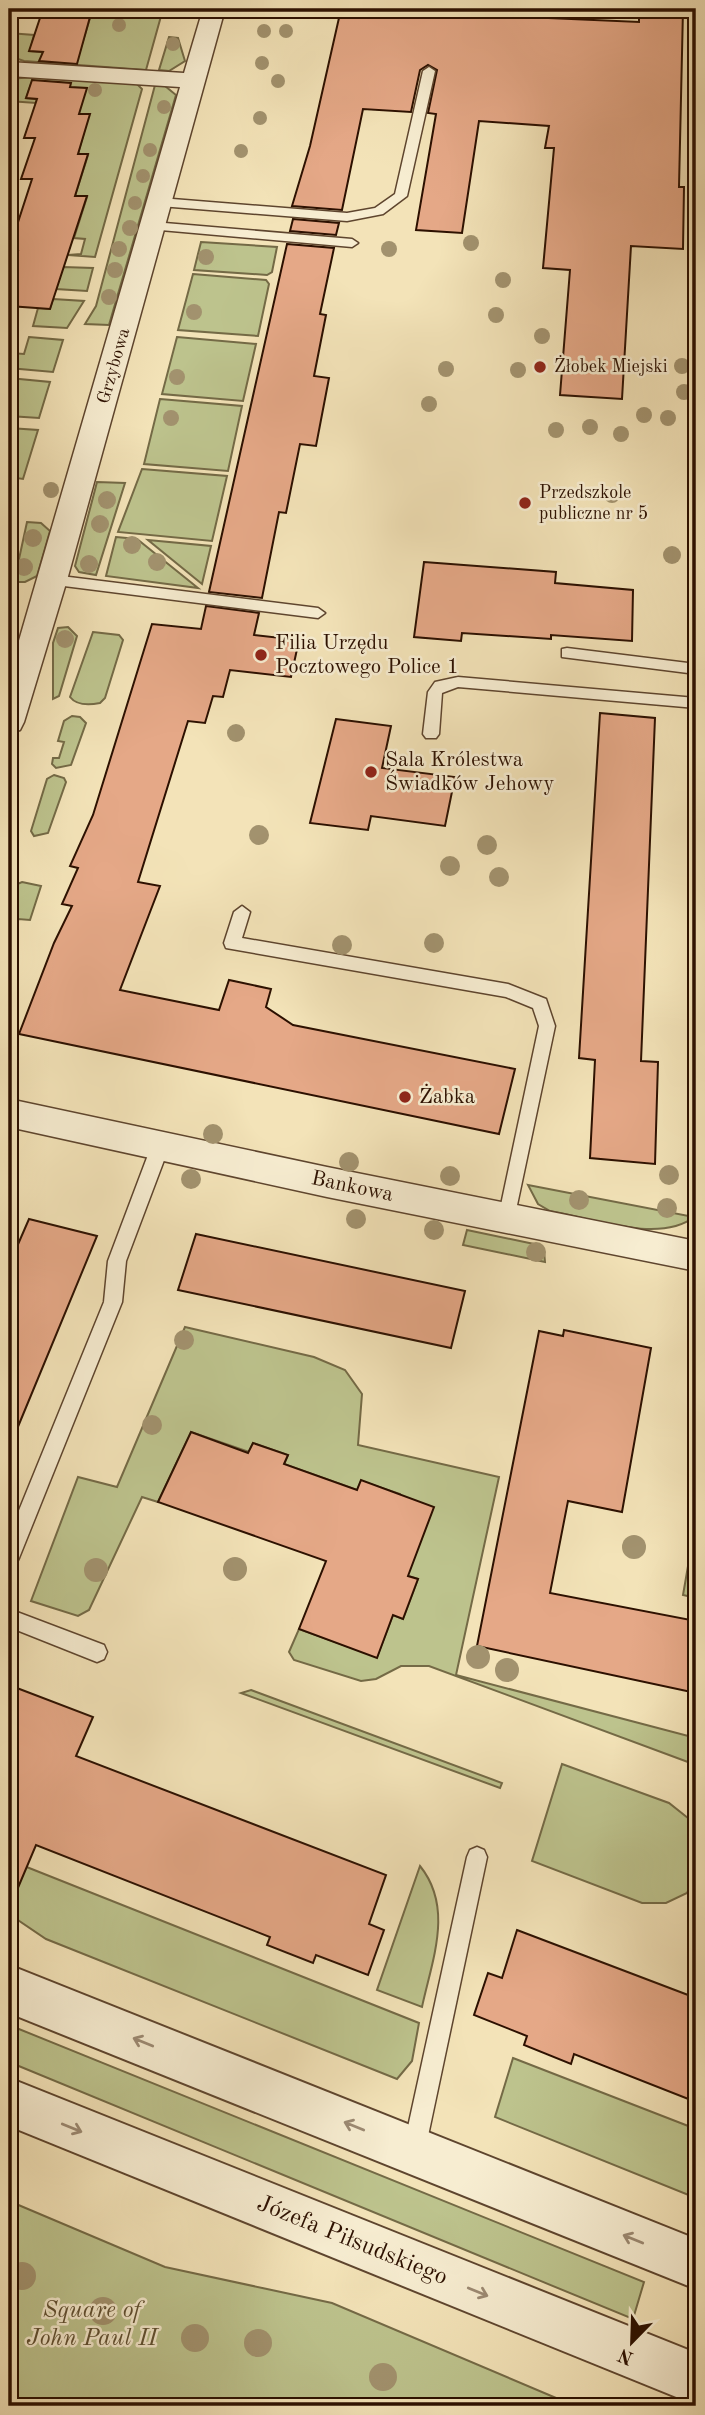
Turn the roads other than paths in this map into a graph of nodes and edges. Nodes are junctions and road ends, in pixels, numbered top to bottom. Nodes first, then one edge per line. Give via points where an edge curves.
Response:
1 (214, 9) edge
2 (9, 69) edge
3 (429, 71) dead end
4 (194, 81) junction
5 (156, 214) junction
6 (352, 243) dead end
7 (54, 580) junction
8 (318, 613) dead end
9 (567, 653) dead end
10 (696, 669) edge
11 (696, 703) edge
12 (9, 722) edge
13 (432, 734) dead end
14 (242, 912) dead end
15 (9, 1113) edge
16 (160, 1147) junction
17 (507, 1219) junction
18 (696, 1256) edge
19 (9, 1559) edge
20 (9, 1618) edge
21 (97, 1652) dead end
22 (477, 1857) dead end
23 (19, 1990) edge
24 (9, 2102) edge
25 (414, 2150) junction
26 (696, 2264) edge
27 (696, 2379) edge

1 - 4 street, Grzybowa
2 - 4 street
3 - 5 lane via 401,196 379,211 347,216
4 - 5 street, Grzybowa
5 - 6 lane
5 - 7 street, Grzybowa
7 - 8 lane
7 - 12 street, Grzybowa
9 - 10 lane
11 - 13 lane via 458,681 435,692
14 - 17 lane via 232,943 508,991 540,1004 547,1026
15 - 16 street, Bankowa
16 - 17 street, Bankowa
16 - 19 lane via 117,1261 113,1302
17 - 18 street, Bankowa
20 - 21 lane
22 - 25 lane
25 -> 23 street
24 -> 27 street, Józefa Piłsudskiego
26 -> 25 street

